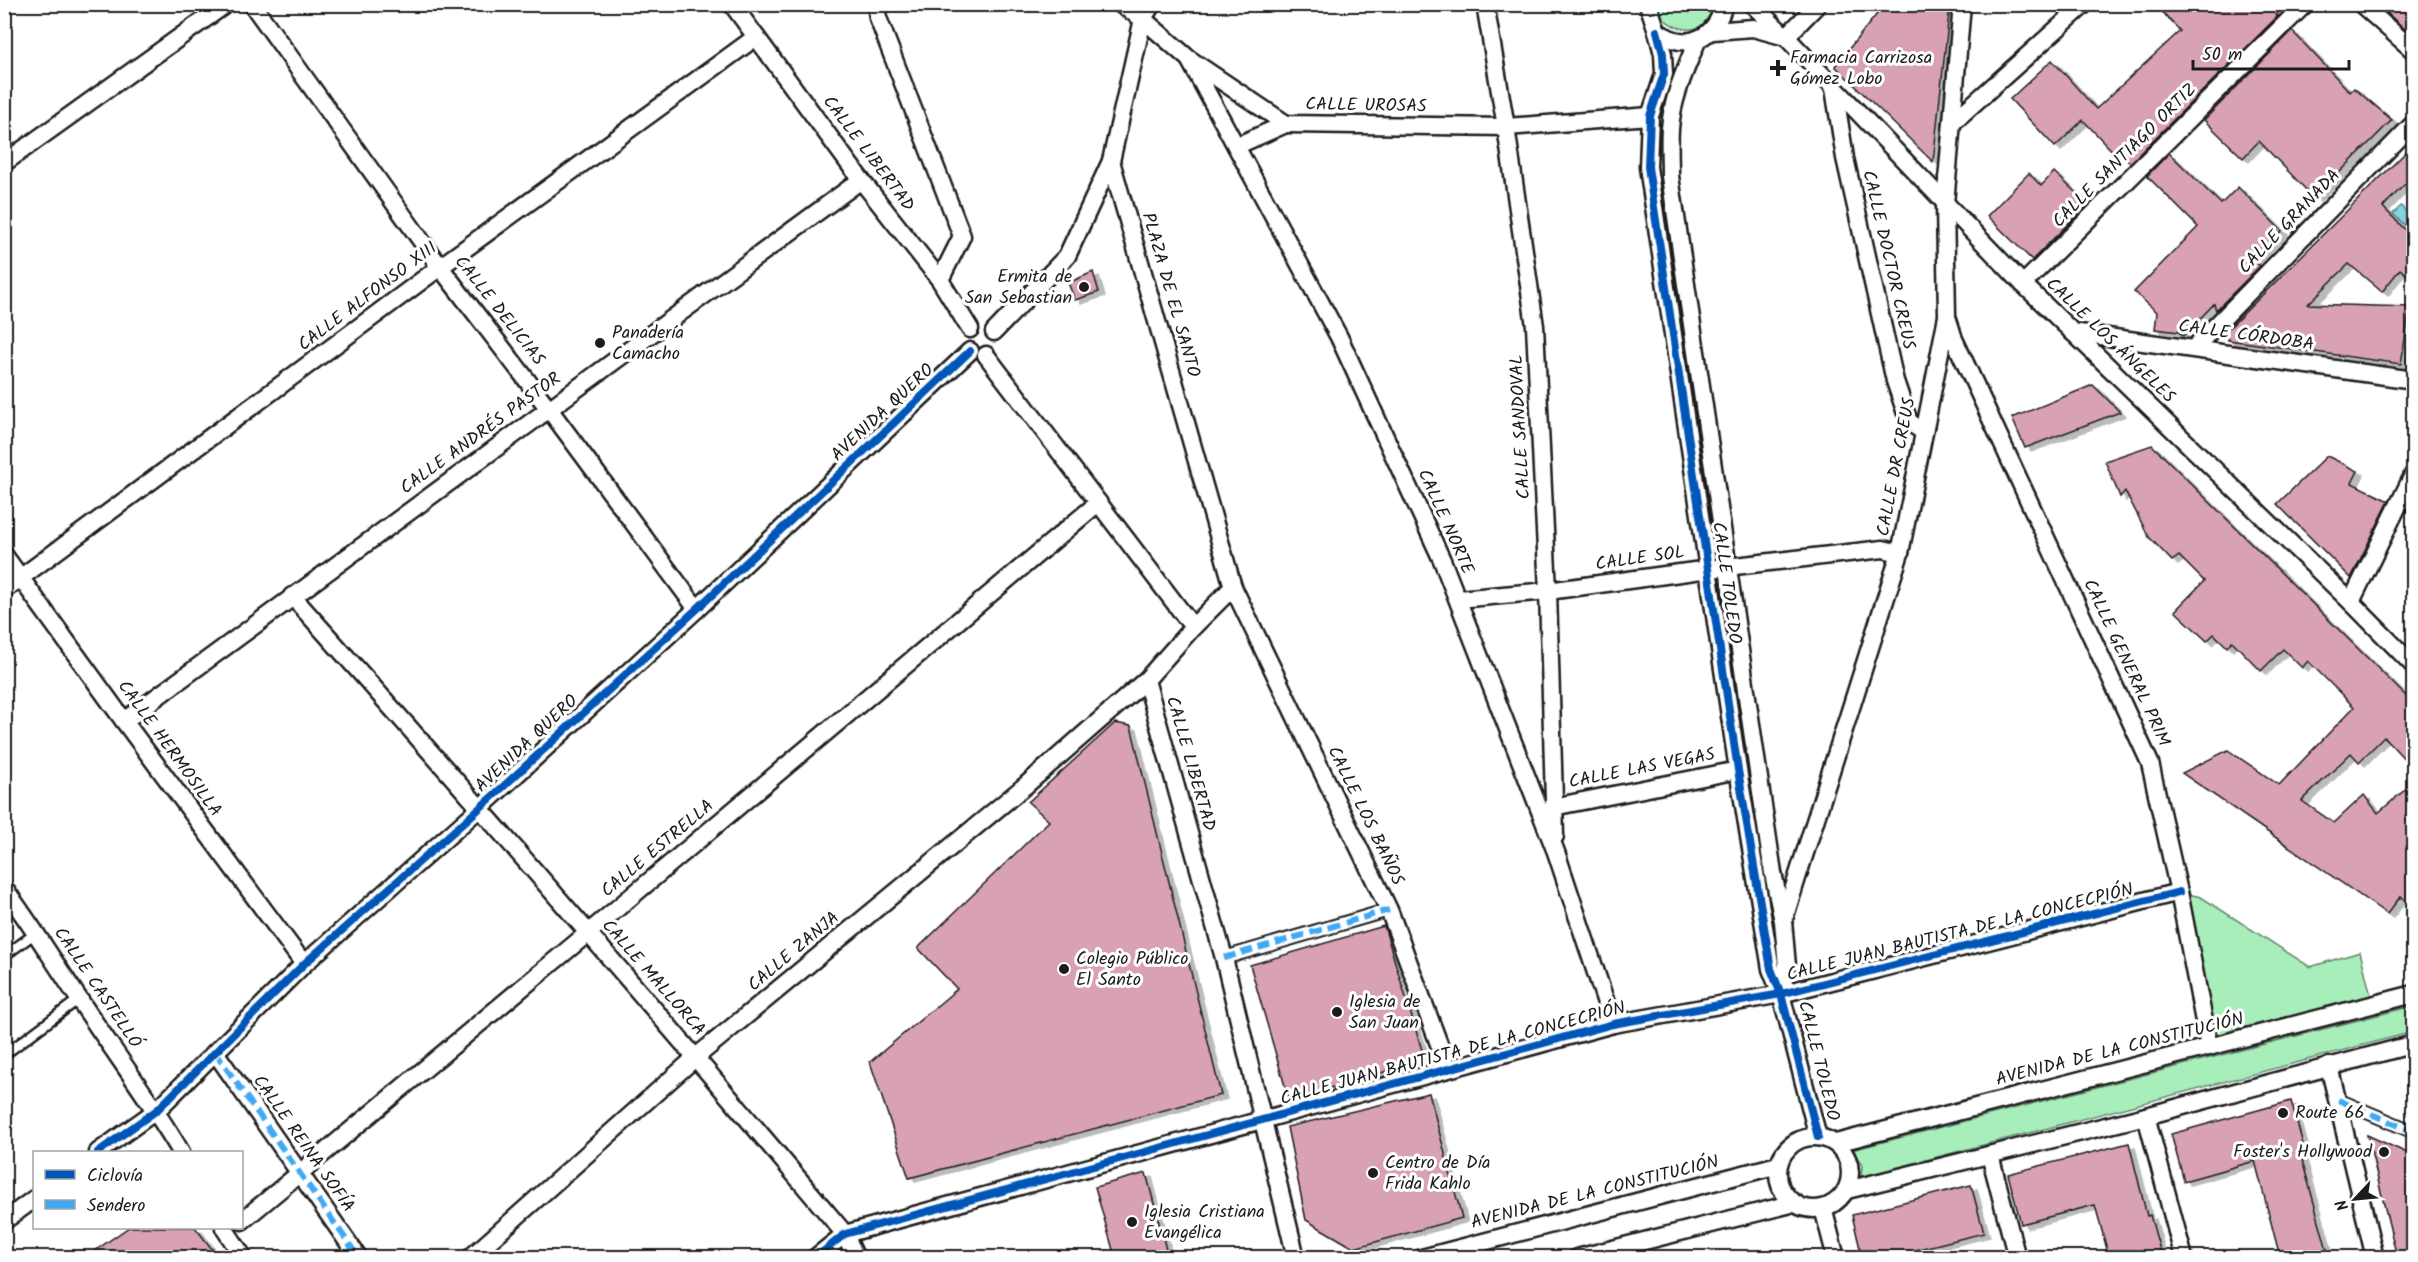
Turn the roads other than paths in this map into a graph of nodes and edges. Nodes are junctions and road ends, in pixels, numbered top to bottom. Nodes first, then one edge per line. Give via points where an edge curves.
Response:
1 (226, 4) edge
2 (252, 4) edge
3 (732, 4) edge
4 (876, 4) edge
5 (1120, 4) edge
6 (1152, 4) edge
7 (1485, 4) edge
8 (1648, 4) edge
9 (1724, 4) edge
10 (1752, 4) edge
11 (1818, 4) edge
12 (1962, 4) edge
13 (2085, 4) edge
14 (2305, 4) edge
15 (2361, 4) edge
16 (1142, 12) edge
17 (1657, 31) junction
18 (1713, 31) junction
19 (756, 37) junction
20 (1786, 37) junction
21 (1698, 39) junction
22 (2414, 51) edge
23 (1189, 59) junction
24 (1834, 87) junction
25 (1650, 116) junction
26 (1952, 123) junction
27 (2414, 123) edge
28 (1286, 124) junction
29 (1506, 127) junction
30 (1236, 146) junction
31 (1111, 161) junction
32 (4, 163) edge
33 (861, 180) junction
34 (1945, 204) junction
35 (440, 267) junction
36 (940, 280) junction
37 (2023, 284) junction
38 (1947, 316) junction
39 (970, 329) junction
40 (994, 332) junction
41 (2072, 332) junction
42 (2194, 348) junction
43 (978, 353) junction
44 (2414, 380) edge
45 (549, 409) junction
46 (1924, 432) junction
47 (2414, 473) edge
48 (1098, 503) junction
49 (1900, 554) junction
50 (4, 555) edge
51 (1729, 567) junction
52 (1709, 569) junction
53 (21, 578) junction
54 (1233, 587) junction
55 (4, 590) edge
56 (1548, 591) junction
57 (292, 596) junction
58 (1458, 599) junction
59 (2351, 602) junction
60 (697, 609) junction
61 (1193, 627) junction
62 (2414, 666) edge
63 (1146, 680) junction
64 (124, 721) junction
65 (1738, 770) junction
66 (481, 807) junction
67 (1553, 807) junction
68 (1556, 852) junction
69 (4, 888) edge
70 (2179, 892) junction
71 (1389, 910) junction
72 (1783, 921) junction
73 (37, 932) junction
74 (588, 933) junction
75 (4, 956) edge
76 (1224, 958) junction
77 (304, 964) junction
78 (1781, 994) junction
79 (2414, 994) edge
80 (79, 999) junction
81 (1613, 1024) junction
82 (2414, 1044) edge
83 (2209, 1047) junction
84 (215, 1052) junction
85 (4, 1055) edge
86 (696, 1057) junction
87 (2329, 1066) junction
88 (1448, 1068) junction
89 (2338, 1100) junction
90 (157, 1110) junction
91 (2146, 1116) junction
92 (1263, 1121) junction
93 (2414, 1132) edge
94 (1818, 1137) junction
95 (1836, 1143) junction
96 (99, 1151) edge
97 (180, 1151) edge
98 (1990, 1155) junction
99 (1779, 1165) junction
100 (300, 1173) junction
101 (1847, 1190) junction
102 (33, 1200) edge
103 (1795, 1203) junction
104 (1822, 1208) junction
105 (243, 1220) edge
106 (4, 1221) edge
107 (228, 1229) edge
108 (845, 1234) junction
109 (244, 1257) edge
110 (359, 1257) edge
111 (470, 1257) edge
112 (815, 1257) edge
113 (856, 1257) edge
114 (1296, 1257) edge
115 (1422, 1257) edge
116 (1577, 1257) edge
117 (1836, 1257) edge
118 (2018, 1257) edge
119 (2184, 1257) edge
120 (2375, 1257) edge

1 - 32 street
2 - 35 street, CALLE DELICIAS
3 - 19 street, CALLE LIBERTAD
4 - 36 street via 962,236
5 - 16 street, CALLE UROSAS
6 - 16 street
7 - 29 street, CALLE SANDOVAL
8 - 17 street, CALLE TOLEDO
9 - 18 street
10 - 20 street, CALLE LOS ÁNGELES
11 - 20 street
12 - 26 street, CALLE DR CREUS
13 - 26 street
14 - 37 street, CALLE SANTIAGO ORTIZ
15 - 22 street
16 - 23 street, CALLE UROSAS
16 - 31 street
17 - 21 street via 1678,41
17 - 25 street, CALLE TOLEDO via 1664,54 1664,74
18 - 20 street via 1753,28
18 - 21 street
19 - 33 street, CALLE LIBERTAD
19 - 35 street, CALLE ALFONSO XIII
20 - 24 street, CALLE LOS ÁNGELES
21 - 51 street, CALLE TOLEDO via 1673,110 1670,176
23 - 28 street, CALLE UROSAS
23 - 30 street, CALLE NORTE
24 - 34 street, CALLE LOS ÁNGELES
24 - 46 street, CALLE DOCTOR CREUS via 1895,381 1909,422
25 - 29 street, CALLE UROSAS
25 - 52 street, CALLE TOLEDO via 1648,167
26 - 34 street, CALLE DR CREUS
27 - 42 street, CALLE GRANADA
28 - 29 street, CALLE UROSAS
28 - 30 street
29 - 56 street, CALLE SANDOVAL via 1535,326
30 - 58 street, CALLE NORTE via 1339,337
31 - 40 street via 1067,256
31 - 54 street, PLAZA DE EL SANTO
33 - 36 street, CALLE LIBERTAD
33 - 45 street, CALLE ANDRÉS PASTOR
34 - 37 street, CALLE LOS ÁNGELES
34 - 38 street, CALLE DR CREUS
35 - 45 street, CALLE DELICIAS
35 - 53 street, CALLE ALFONSO XIII
36 - 39 street, CALLE LIBERTAD
37 - 41 street, CALLE LOS ÁNGELES
38 - 46 street, CALLE DR CREUS
38 - 70 street, CALLE GENERAL PRIM via 1954,339 2150,763
39 - 40 street via 982,325
39 - 43 street via 966,340
40 - 43 street via 995,346
41 - 42 street, CALLE CÓRDOBA
41 - 59 street, CALLE LOS ÁNGELES
42 - 44 street, CALLE CÓRDOBA
43 - 48 street
43 - 60 street, AVENIDA QUERO
45 - 57 street, CALLE ANDRÉS PASTOR
45 - 60 street, CALLE DELICIAS
46 - 49 street, CALLE DR CREUS
47 - 59 street
48 - 61 street
48 - 74 street, CALLE ESTRELLA
49 - 51 street, CALLE SOL via 1883,549
49 - 72 street, CALLE DR CREUS
50 - 53 street, CALLE HERMOSILLA
51 - 52 street, CALLE SOL
51 - 72 street, CALLE TOLEDO
52 - 56 street, CALLE SOL
52 - 65 street, CALLE TOLEDO
53 - 55 street, CALLE ALFONSO XIII
53 - 64 street, CALLE HERMOSILLA
54 - 61 street
54 - 71 street, CALLE LOS BAÑOS
56 - 58 street, CALLE SOL
56 - 67 street, CALLE SANDOVAL
57 - 64 street, CALLE ANDRÉS PASTOR
57 - 66 street, CALLE MALLORCA
58 - 68 street, CALLE NORTE
59 - 62 street, CALLE LOS ÁNGELES
60 - 66 street, AVENIDA QUERO
61 - 63 street, CALLE LIBERTAD
63 - 76 street, CALLE LIBERTAD
63 - 86 street, CALLE ZANJA via 1026,785
64 - 77 street, CALLE HERMOSILLA
65 - 67 street, CALLE LAS VEGAS
65 - 78 street, CALLE TOLEDO via 1771,969
66 - 74 street, CALLE MALLORCA
66 - 77 street, AVENIDA QUERO
67 - 68 street, CALLE SANDOVAL
68 - 81 street, CALLE NORTE
69 - 73 street, CALLE CASTELLÓ
70 - 78 street, CALLE JUAN BAUTISTA DE LA CONCECPIÓN
70 - 83 street, CALLE GENERAL PRIM
71 - 76 street
71 - 88 street, CALLE LOS BAÑOS
72 - 78 street, CALLE TOLEDO via 1787,966
73 - 75 lane
73 - 80 street, CALLE CASTELLÓ
74 - 86 street, CALLE MALLORCA
74 - 100 street, CALLE ESTRELLA
76 - 92 street, CALLE LIBERTAD
77 - 84 street, AVENIDA QUERO
78 - 81 street, CALLE JUAN BAUTISTA DE LA CONCECPIÓN
78 - 94 street, CALLE TOLEDO
79 - 83 street, AVENIDA DE LA CONSTITUCIÓN
80 - 85 lane
80 - 90 street, CALLE CASTELLÓ
81 - 88 street, CALLE JUAN BAUTISTA DE LA CONCECPIÓN
82 - 87 street
83 - 95 street, AVENIDA DE LA CONSTITUCIÓN
84 - 90 street, AVENIDA QUERO
84 - 100 street, CALLE REINA SOFÍA
86 - 108 street, CALLE MALLORCA
86 - 111 street, CALLE ZANJA
87 - 89 street
87 - 91 street
88 - 92 street, CALLE JUAN BAUTISTA DE LA CONCECPIÓN
89 - 93 street
89 - 120 street
90 - 96 street, AVENIDA QUERO
90 - 97 street
91 - 98 street
91 - 119 street
92 - 108 street, CALLE JUAN BAUTISTA DE LA CONCECPIÓN
92 - 114 street, CALLE LIBERTAD
94 - 95 street
94 - 99 street via 1791,1145
95 - 101 street via 1851,1169
98 - 101 street
98 - 118 street
99 - 103 street via 1781,1187
99 - 115 street, AVENIDA DE LA CONSTITUCIÓN
100 - 105 street, CALLE ESTRELLA
100 - 110 street, CALLE REINA SOFÍA
101 - 104 street via 1832,1205
102 - 106 street
103 - 104 street via 1803,1208
103 - 116 street
104 - 117 street
107 - 109 street
108 - 112 street, CALLE JUAN BAUTISTA DE LA CONCECPIÓN
108 - 113 street, CALLE MALLORCA

